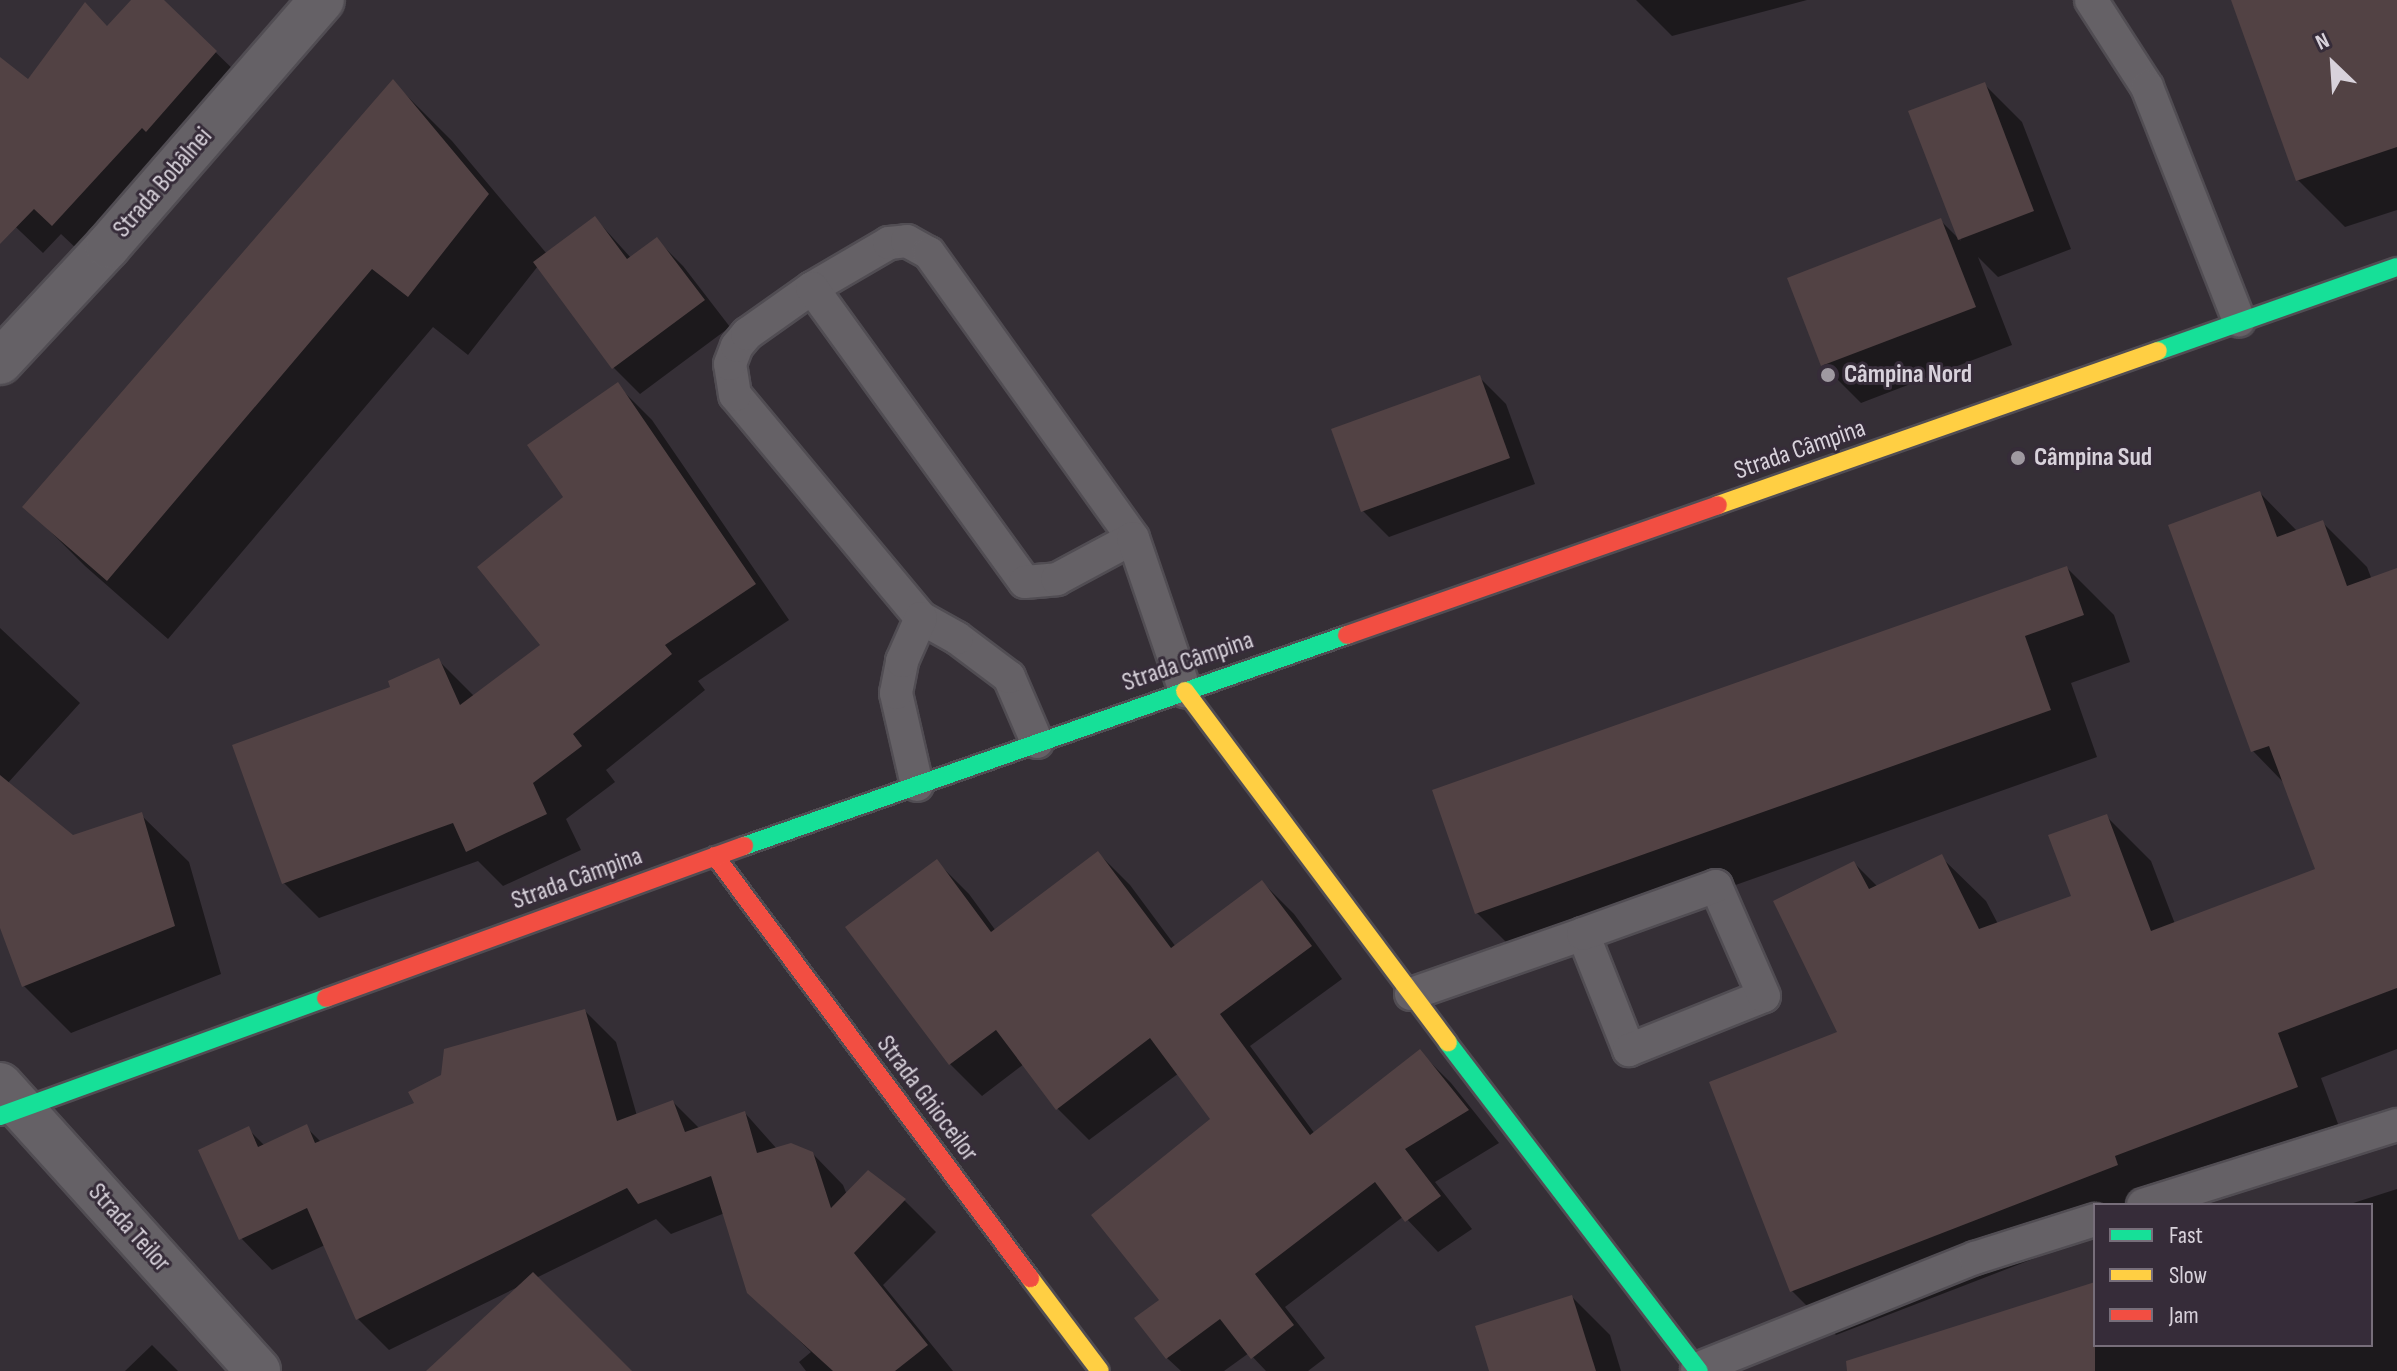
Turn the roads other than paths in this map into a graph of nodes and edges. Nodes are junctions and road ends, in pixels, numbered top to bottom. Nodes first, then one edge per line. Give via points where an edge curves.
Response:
1 (322, 0) edge
2 (2091, 0) edge
3 (2397, 267) edge
4 (812, 288) junction
5 (2239, 321) junction
6 (0, 362) edge
7 (1133, 538) junction
8 (921, 618) junction
9 (1185, 691) junction
10 (1037, 742) junction
11 (917, 785) junction
12 (715, 856) junction
13 (1583, 934) junction
14 (1411, 994) junction
15 (7, 1104) edge
16 (2397, 1125) edge
17 (2149, 1203) edge
18 (2093, 1221) edge
19 (1698, 1370) edge
20 (258, 1371) edge
21 (1100, 1371) edge

1 - 6 street, Strada Bobâlnei
2 - 5 lane via 2147,87
3 - 5 main road, Strada Câmpina
4 - 7 lane via 1025,582 1057,579
4 - 7 lane via 889,243 907,241 929,253
4 - 8 lane via 747,334 730,364 730,381 747,413
5 - 9 main road, Strada Câmpina
7 - 9 lane
8 - 10 lane via 1009,677
8 - 11 lane via 902,661 896,693
9 - 10 main road, Strada Câmpina
9 - 14 main road
10 - 11 main road, Strada Câmpina
11 - 12 main road, Strada Câmpina
12 - 15 main road, Strada Câmpina
12 - 21 main road, Strada Ghioceilor
13 - 13 lane via 1629,1050 1764,996 1716,886
13 - 14 lane
14 - 19 main road
15 - 20 street, Strada Teilor
16 - 17 lane
18 - 19 lane via 1975,1258

